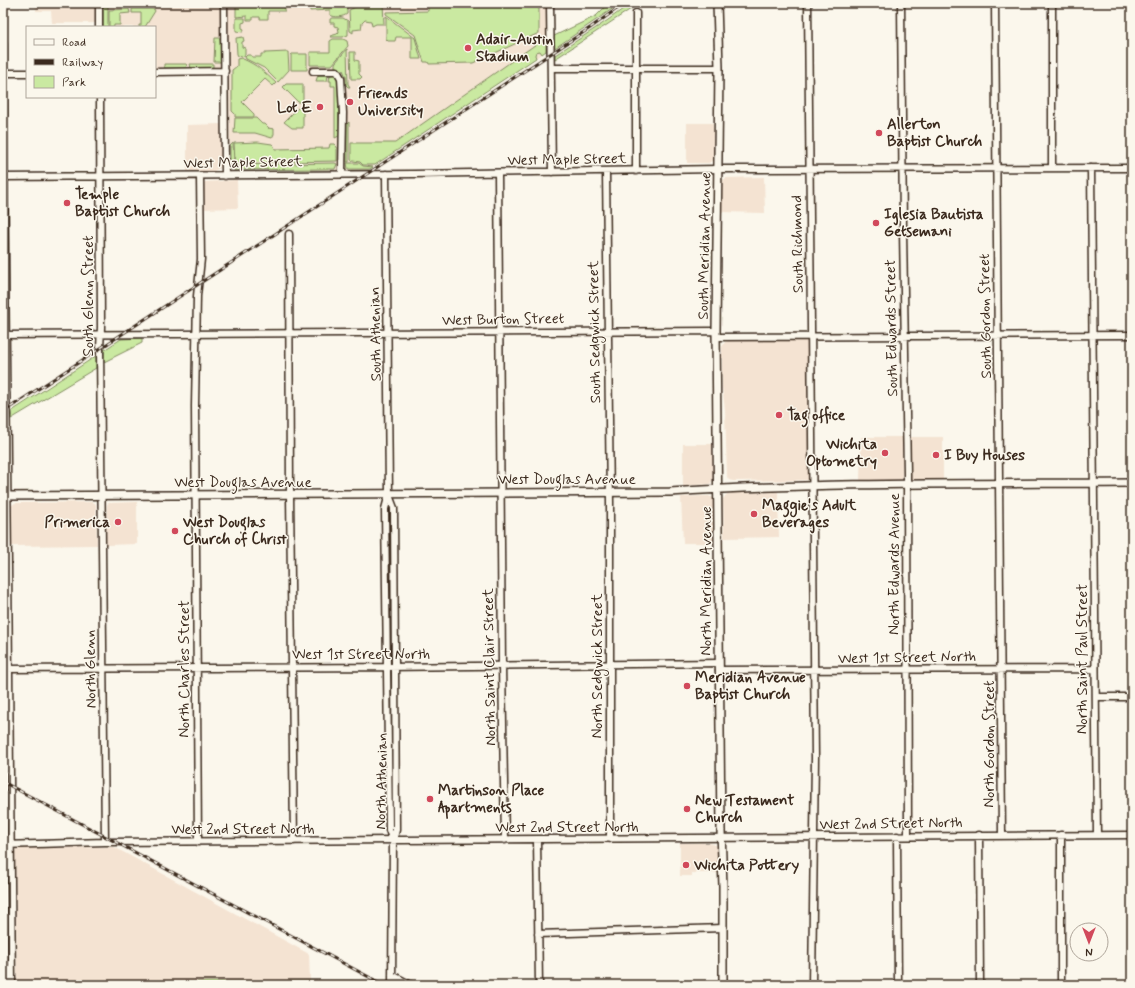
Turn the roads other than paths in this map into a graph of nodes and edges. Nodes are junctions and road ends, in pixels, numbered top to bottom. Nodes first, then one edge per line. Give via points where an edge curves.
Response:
1 (99, 3) edge
2 (224, 3) edge
3 (550, 3) edge
4 (717, 3) edge
5 (808, 3) edge
6 (901, 3) edge
7 (995, 3) edge
8 (1052, 3) edge
9 (636, 13) dead end
10 (99, 26) edge
11 (3, 44) edge
12 (550, 68) junction
13 (636, 68) junction
14 (719, 68) junction
15 (224, 71) junction
16 (313, 71) dead end
17 (156, 72) edge
18 (3, 73) edge
19 (26, 73) edge
20 (100, 98) edge
21 (1052, 168) junction
22 (1091, 168) junction
23 (1132, 168) edge
24 (718, 169) junction
25 (809, 169) junction
26 (902, 169) junction
27 (996, 169) junction
28 (606, 171) junction
29 (636, 171) junction
30 (552, 172) junction
31 (498, 173) junction
32 (342, 174) junction
33 (386, 174) junction
34 (101, 176) junction
35 (200, 176) junction
36 (226, 176) junction
37 (4, 177) edge
38 (289, 234) dead end
39 (608, 330) junction
40 (499, 332) junction
41 (388, 333) junction
42 (101, 334) junction
43 (195, 334) junction
44 (290, 334) junction
45 (716, 334) junction
46 (5, 335) edge
47 (998, 335) junction
48 (1092, 335) junction
49 (1132, 335) edge
50 (811, 336) junction
51 (905, 336) junction
52 (1132, 483) edge
53 (1000, 484) junction
54 (1094, 484) junction
55 (906, 485) junction
56 (813, 486) junction
57 (718, 488) junction
58 (610, 492) junction
59 (500, 493) junction
60 (290, 494) junction
61 (389, 494) junction
62 (196, 495) junction
63 (5, 496) edge
64 (102, 496) junction
65 (610, 665) junction
66 (502, 666) junction
67 (387, 667) junction
68 (395, 667) junction
69 (719, 667) junction
70 (292, 668) junction
71 (6, 669) edge
72 (102, 669) junction
73 (197, 669) junction
74 (1001, 669) junction
75 (1095, 669) junction
76 (814, 670) junction
77 (908, 670) junction
78 (1096, 697) junction
79 (1132, 697) edge
80 (1132, 834) edge
81 (979, 835) junction
82 (1002, 835) junction
83 (1061, 835) junction
84 (1097, 835) junction
85 (897, 836) junction
86 (908, 836) junction
87 (813, 837) junction
88 (722, 838) junction
89 (610, 839) junction
90 (505, 840) junction
91 (537, 840) junction
92 (294, 841) junction
93 (393, 841) junction
94 (105, 842) junction
95 (198, 842) junction
96 (3, 845) edge
97 (10, 845) junction
98 (723, 928) junction
99 (538, 934) junction
100 (392, 975) junction
101 (12, 985) edge
102 (392, 985) edge
103 (411, 985) edge
104 (539, 985) edge
105 (723, 985) edge
106 (812, 985) edge
107 (898, 985) edge
108 (980, 985) edge
109 (1061, 985) edge

1 - 10 street
2 - 15 street
3 - 12 street
4 - 14 main road, South Meridian Avenue
5 - 25 street, South Richmond
6 - 26 street, South Edwards Street
7 - 27 street, South Gordon Street
8 - 21 street
9 - 13 street
11 - 18 street
12 - 13 street
12 - 30 street
13 - 14 street
13 - 29 street
14 - 24 main road, South Meridian Avenue
15 - 17 street
15 - 36 street
16 - 32 street via 337,71 341,78
18 - 19 street
18 - 37 street
20 - 34 street, South Glenn Street
21 - 22 street, West Maple Street
21 - 27 street, West Maple Street
22 - 23 street, West Maple Street
22 - 48 street, North Saint Paul Street
24 - 25 street, West Maple Street
24 - 29 street, West Maple Street
24 - 45 main road, South Meridian Avenue
25 - 26 street, West Maple Street
25 - 50 street, South Richmond
26 - 27 street, West Maple Street
26 - 51 street, South Edwards Street
27 - 47 street, South Gordon Street
28 - 29 street, West Maple Street
28 - 30 street, West Maple Street
28 - 39 street, South Sedgwick Street
30 - 31 street, West Maple Street
31 - 33 street, West Maple Street
31 - 40 street, North Saint Clair Street
32 - 33 street, West Maple Street
32 - 36 street, West Maple Street
33 - 41 street, South Athenian
34 - 35 street, West Maple Street
34 - 37 street, West Maple Street
34 - 42 street, South Glenn Street
35 - 36 street, West Maple Street
35 - 43 street, North Charles Street via 201,259 196,296
37 - 46 street
38 - 44 street
39 - 40 street, West Burton Street
39 - 45 street, West Burton Street
39 - 58 street, South Sedgwick Street
40 - 41 street, West Burton Street
40 - 59 street, North Saint Clair Street
41 - 44 street, West Burton Street
41 - 61 street, South Athenian
42 - 43 street, West Burton Street
42 - 46 street, West Burton Street
42 - 64 street, South Glenn Street
43 - 44 street, West Burton Street
43 - 62 street, North Charles Street
44 - 60 street
45 - 50 street, West Burton Street
45 - 57 main road, South Meridian Avenue
46 - 63 street
47 - 48 street, West Burton Street
47 - 51 street, West Burton Street
47 - 53 street, South Gordon Street
48 - 49 street, West Burton Street
48 - 54 street, North Saint Paul Street
50 - 51 street, West Burton Street
50 - 56 street, South Richmond
51 - 55 street, South Edwards Street
52 - 54 main road, West Douglas Avenue
53 - 54 main road, West Douglas Avenue
53 - 55 main road, West Douglas Avenue
53 - 74 street, North Gordon Street
54 - 75 street, North Saint Paul Street
55 - 56 main road, West Douglas Avenue
55 - 77 street, North Edwards Avenue
56 - 57 main road, West Douglas Avenue
56 - 76 street, South Richmond
57 - 58 main road, West Douglas Avenue via 670,492
57 - 69 main road, North Meridian Avenue
58 - 59 main road, West Douglas Avenue
58 - 65 street, North Sedgwick Street
59 - 61 main road, West Douglas Avenue
59 - 66 street, North Saint Clair Street
60 - 61 main road, West Douglas Avenue
60 - 62 main road, West Douglas Avenue
60 - 70 street
61 - 67 street, North Athenian via 385,509
61 - 68 street, North Athenian via 394,508
62 - 64 main road, West Douglas Avenue
62 - 73 street, North Charles Street
63 - 64 main road, West Douglas Avenue
63 - 71 street
64 - 72 street, North Glenn
65 - 66 street, West 1st Street North
65 - 69 street, West 1st Street North
65 - 89 street, North Sedgwick Street
66 - 68 street, West 1st Street North
66 - 90 street, North Saint Clair Street
67 - 68 street, West 1st Street North
67 - 70 street, West 1st Street North
67 - 93 street, North Athenian via 389,830
68 - 93 street, North Athenian via 396,830
69 - 76 street, West 1st Street North
69 - 88 main road, North Meridian Avenue
70 - 73 street, West 1st Street North
70 - 92 street
71 - 72 street, West 1st Street North
71 - 97 street
72 - 73 street, West 1st Street North
72 - 94 street, North Glenn
73 - 95 street, North Charles Street
74 - 75 street, West 1st Street North
74 - 77 street, West 1st Street North
74 - 82 street, North Gordon Street
75 - 78 street, North Saint Paul Street
76 - 77 street, West 1st Street North
76 - 87 street, South Richmond
77 - 86 street, North Edwards Avenue
78 - 79 street
78 - 84 street, North Saint Paul Street
80 - 84 street, West 2nd Street North
81 - 82 street, West 2nd Street North
81 - 86 street, West 2nd Street North
81 - 108 street
82 - 83 street, West 2nd Street North
83 - 84 street, West 2nd Street North
83 - 109 street
85 - 86 street, West 2nd Street North
85 - 87 street, West 2nd Street North
85 - 107 street
87 - 88 street, West 2nd Street North
87 - 106 street, South Richmond
88 - 89 street, West 2nd Street North
88 - 98 main road, North Meridian Avenue
89 - 91 street, West 2nd Street North
90 - 91 street, West 2nd Street North
90 - 93 street, West 2nd Street North
91 - 99 street
92 - 93 street, West 2nd Street North
92 - 95 street, West 2nd Street North
93 - 100 street
94 - 95 street, West 2nd Street North
94 - 97 street, West 2nd Street North
96 - 97 street, West 2nd Street North
97 - 101 street
98 - 99 street
98 - 105 main road, North Meridian Avenue
99 - 104 street
100 - 102 street
100 - 103 street

